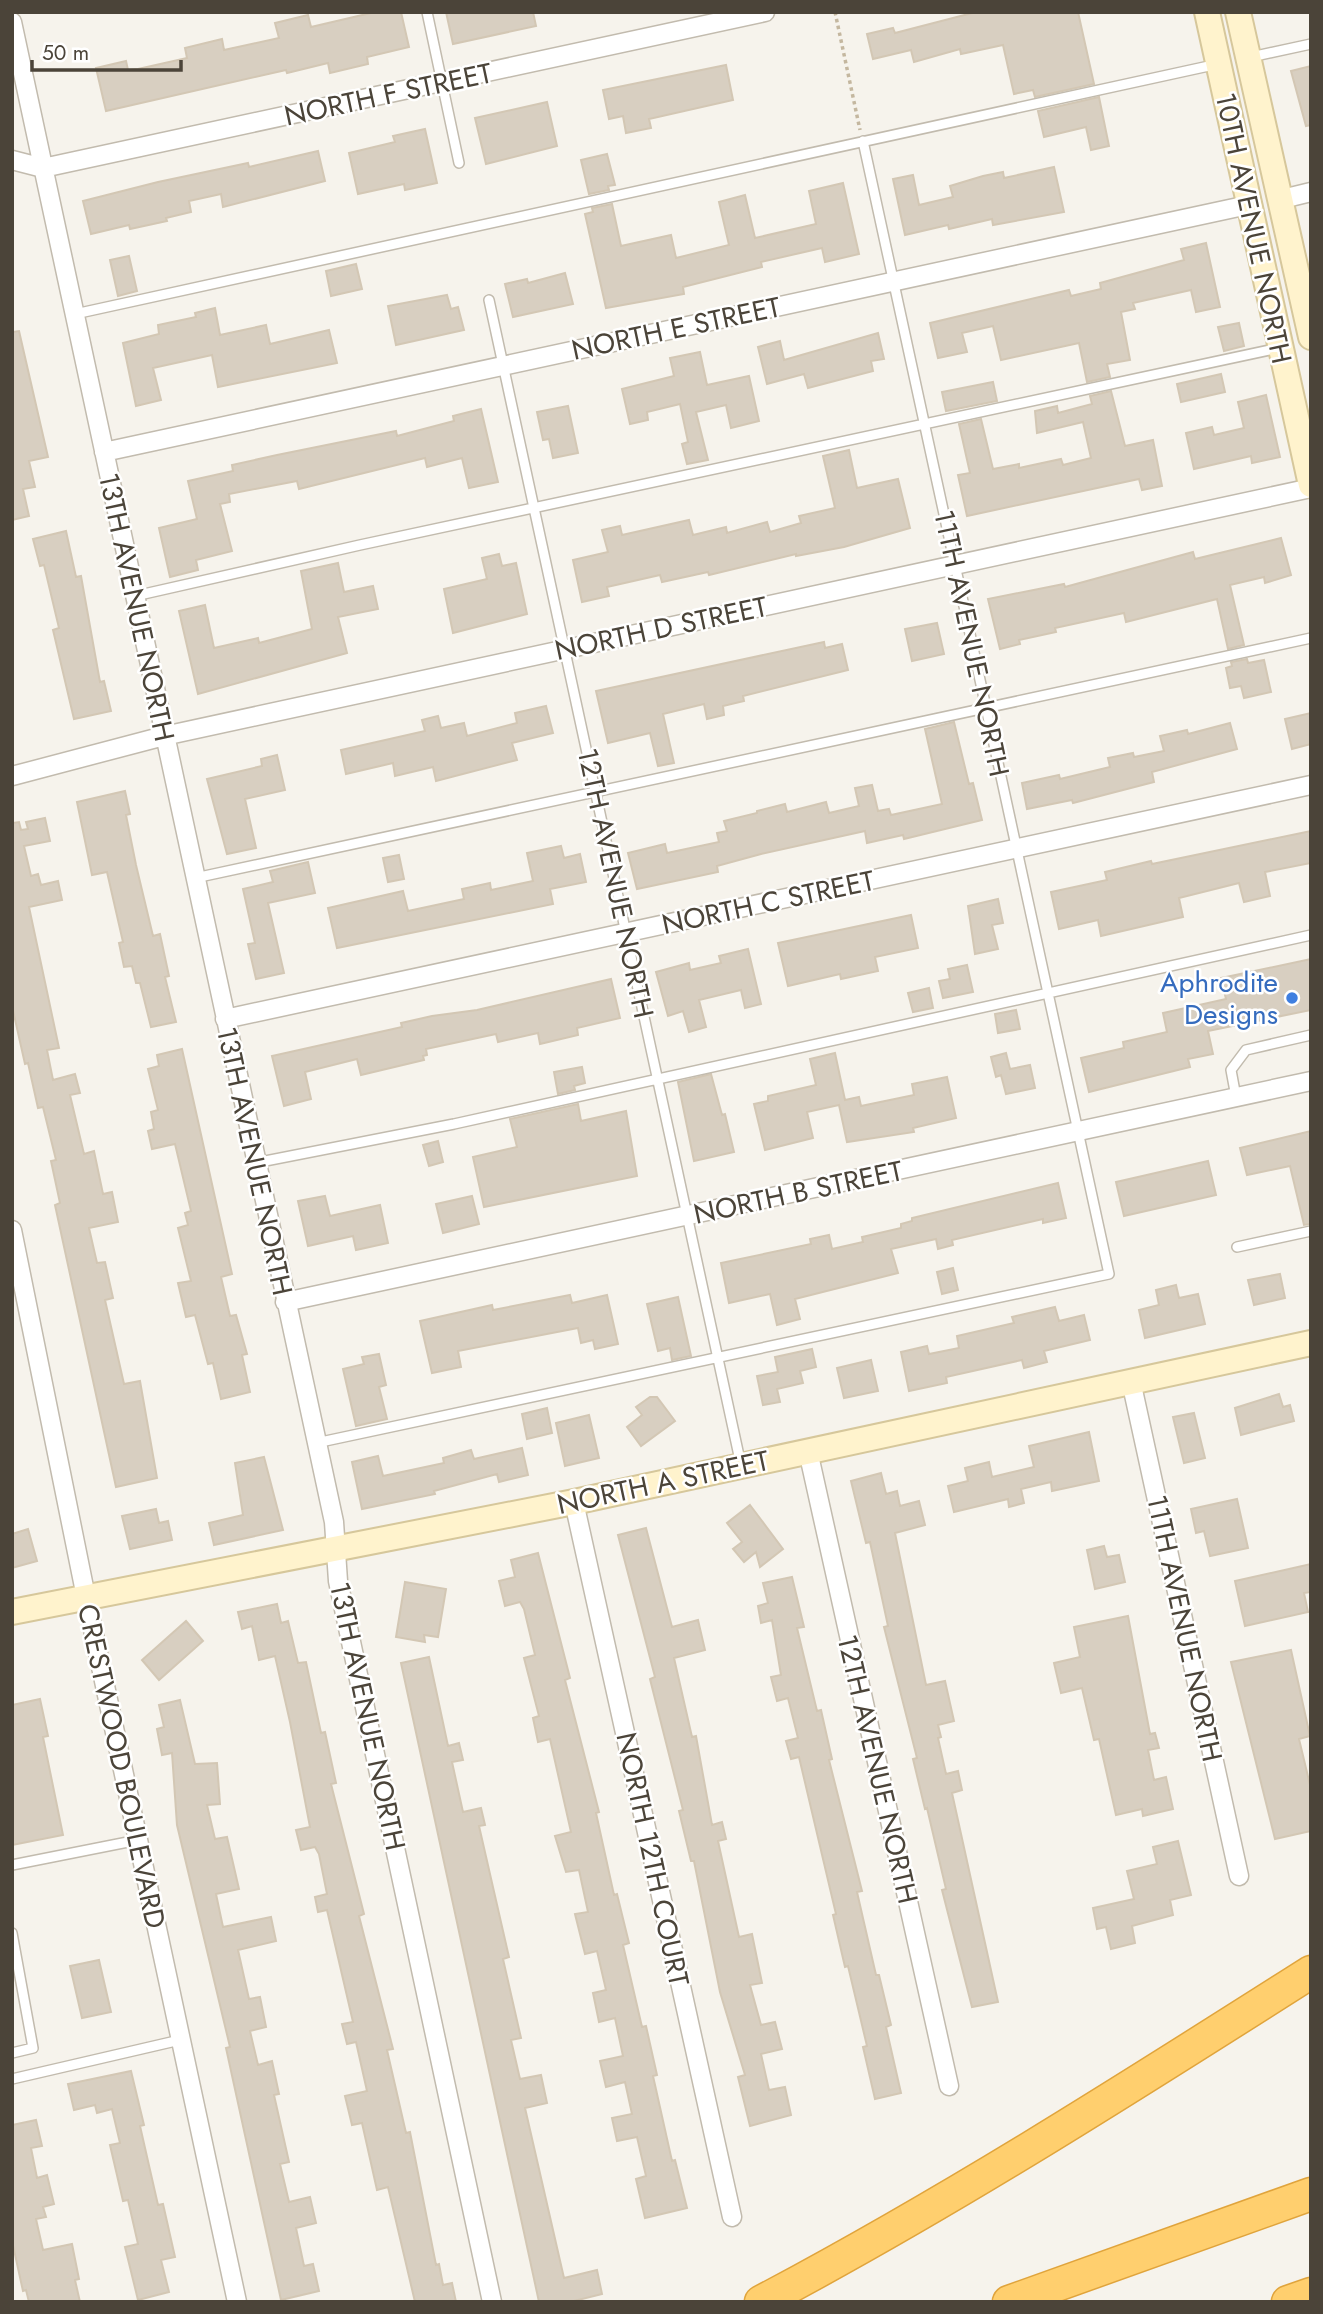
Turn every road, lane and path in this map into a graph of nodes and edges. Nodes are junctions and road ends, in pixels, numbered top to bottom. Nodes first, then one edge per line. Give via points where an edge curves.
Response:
1 (427, 12) edge
2 (765, 12) edge
3 (835, 12) edge
4 (1207, 12) edge
5 (1238, 12) edge
6 (12, 22) edge
7 (1311, 44) edge
8 (1248, 58) junction
9 (1218, 64) junction
10 (442, 82) junction
11 (863, 141) junction
12 (12, 160) edge
13 (459, 163) dead end
14 (43, 169) junction
15 (1311, 192) edge
16 (1278, 200) junction
17 (1248, 205) junction
18 (893, 281) junction
19 (489, 300) dead end
20 (75, 314) junction
21 (1311, 337) edge
22 (1281, 348) junction
23 (503, 365) junction
24 (924, 424) junction
25 (104, 452) junction
26 (1311, 486) edge
27 (534, 508) junction
28 (955, 565) junction
29 (135, 596) junction
30 (1311, 638) edge
31 (565, 649) junction
32 (985, 707) junction
33 (164, 736) junction
34 (12, 776) edge
35 (1311, 785) edge
36 (596, 792) junction
37 (1016, 848) junction
38 (195, 878) junction
39 (626, 933) junction
40 (1311, 935) edge
41 (1047, 991) junction
42 (225, 1019) junction
43 (1311, 1035) edge
44 (658, 1078) junction
45 (1311, 1081) edge
46 (1236, 1097) junction
47 (1078, 1132) junction
48 (255, 1163) junction
49 (688, 1216) junction
50 (12, 1230) edge
51 (1311, 1231) edge
52 (1237, 1247) dead end
53 (285, 1303) junction
54 (1311, 1343) edge
55 (719, 1359) junction
56 (1132, 1381) junction
57 (316, 1443) junction
58 (808, 1451) junction
59 (741, 1466) junction
60 (574, 1502) junction
61 (338, 1549) junction
62 (86, 1597) junction
63 (12, 1612) edge
64 (138, 1840) junction
65 (12, 1865) edge
66 (1238, 1876) dead end
67 (12, 1933) edge
68 (1311, 1972) edge
69 (180, 2040) junction
70 (12, 2053) edge
71 (12, 2079) edge
72 (949, 2086) dead end
73 (1311, 2194) edge
74 (732, 2217) dead end
75 (1311, 2294) edge
76 (237, 2302) edge
77 (492, 2302) edge
78 (761, 2302) edge
79 (1010, 2302) edge
80 (1288, 2302) edge

1 - 10 lane
2 - 10 street, NORTH F STREET
3 - 11 path
4 - 9 street, 10TH AVENUE NORTH
5 - 8 street, 10TH AVENUE NORTH
6 - 14 street, 13TH AVENUE NORTH
7 - 8 lane
8 - 16 street, 10TH AVENUE NORTH
9 - 11 lane
9 - 17 street, 10TH AVENUE NORTH
10 - 13 lane
10 - 14 street, NORTH F STREET
11 - 18 lane, 11TH AVENUE NORTH
11 - 20 lane
12 - 14 street, NORTH F STREET
14 - 20 street, 13TH AVENUE NORTH
15 - 16 street
16 - 21 street, 10TH AVENUE NORTH
17 - 18 street, NORTH E STREET
17 - 22 street, 10TH AVENUE NORTH
18 - 23 street, NORTH E STREET
18 - 24 lane, 11TH AVENUE NORTH
19 - 23 lane, 12TH AVENUE NORTH
20 - 25 street, 13TH AVENUE NORTH
22 - 24 lane
22 - 26 street, 10TH AVENUE NORTH
23 - 25 street, NORTH E STREET
23 - 27 lane, 12TH AVENUE NORTH
24 - 27 lane
24 - 28 lane, 11TH AVENUE NORTH
25 - 29 street, 13TH AVENUE NORTH
26 - 28 street, NORTH D STREET
27 - 29 lane
27 - 31 lane, 12TH AVENUE NORTH
28 - 31 street, NORTH D STREET
28 - 32 lane, 11TH AVENUE NORTH
29 - 33 street, 13TH AVENUE NORTH
30 - 32 lane
31 - 33 street, NORTH D STREET
31 - 36 lane, 12TH AVENUE NORTH
32 - 36 lane
32 - 37 lane, 11TH AVENUE NORTH
33 - 34 street, NORTH D STREET
33 - 38 street, 13TH AVENUE NORTH
35 - 37 street, NORTH C STREET
36 - 38 lane
36 - 39 lane, 12TH AVENUE NORTH
37 - 39 street, NORTH C STREET
37 - 41 lane, 11TH AVENUE NORTH
38 - 42 street, 13TH AVENUE NORTH
39 - 42 street, NORTH C STREET
39 - 44 lane, 12TH AVENUE NORTH
40 - 41 lane
41 - 44 lane
41 - 47 lane, 11TH AVENUE NORTH
42 - 48 street, 13TH AVENUE NORTH
43 - 46 lane via 1246,1050 1231,1070
44 - 48 lane
44 - 49 lane, 12TH AVENUE NORTH
45 - 46 street, NORTH B STREET
46 - 47 street, NORTH B STREET
47 - 49 street, NORTH B STREET
47 - 55 lane, 11TH AVENUE NORTH via 1109,1274
48 - 53 street, 13TH AVENUE NORTH
49 - 53 street, NORTH B STREET
49 - 55 lane, 12TH AVENUE NORTH
50 - 62 street, CRESTWOOD BOULEVARD
51 - 52 lane
53 - 57 street, 13TH AVENUE NORTH
54 - 56 street, NORTH A STREET
55 - 57 lane
55 - 59 lane, 12TH AVENUE NORTH
56 - 58 street, NORTH A STREET
56 - 66 street, 11TH AVENUE NORTH
57 - 61 street, 13TH AVENUE NORTH
58 - 59 street, NORTH A STREET
58 - 72 street, 12TH AVENUE NORTH
59 - 60 street, NORTH A STREET
60 - 61 street, NORTH A STREET
60 - 74 street, NORTH 12TH COURT
61 - 62 street, NORTH A STREET
61 - 77 street, 13TH AVENUE NORTH via 338,1581
62 - 63 street, NORTH A STREET
62 - 64 street, CRESTWOOD BOULEVARD
64 - 65 lane
64 - 69 street, CRESTWOOD BOULEVARD
67 - 70 lane via 33,2048
68 - 78 highway via 1052,2137
69 - 71 lane
69 - 76 street, CRESTWOOD BOULEVARD
73 - 79 highway
75 - 80 highway

